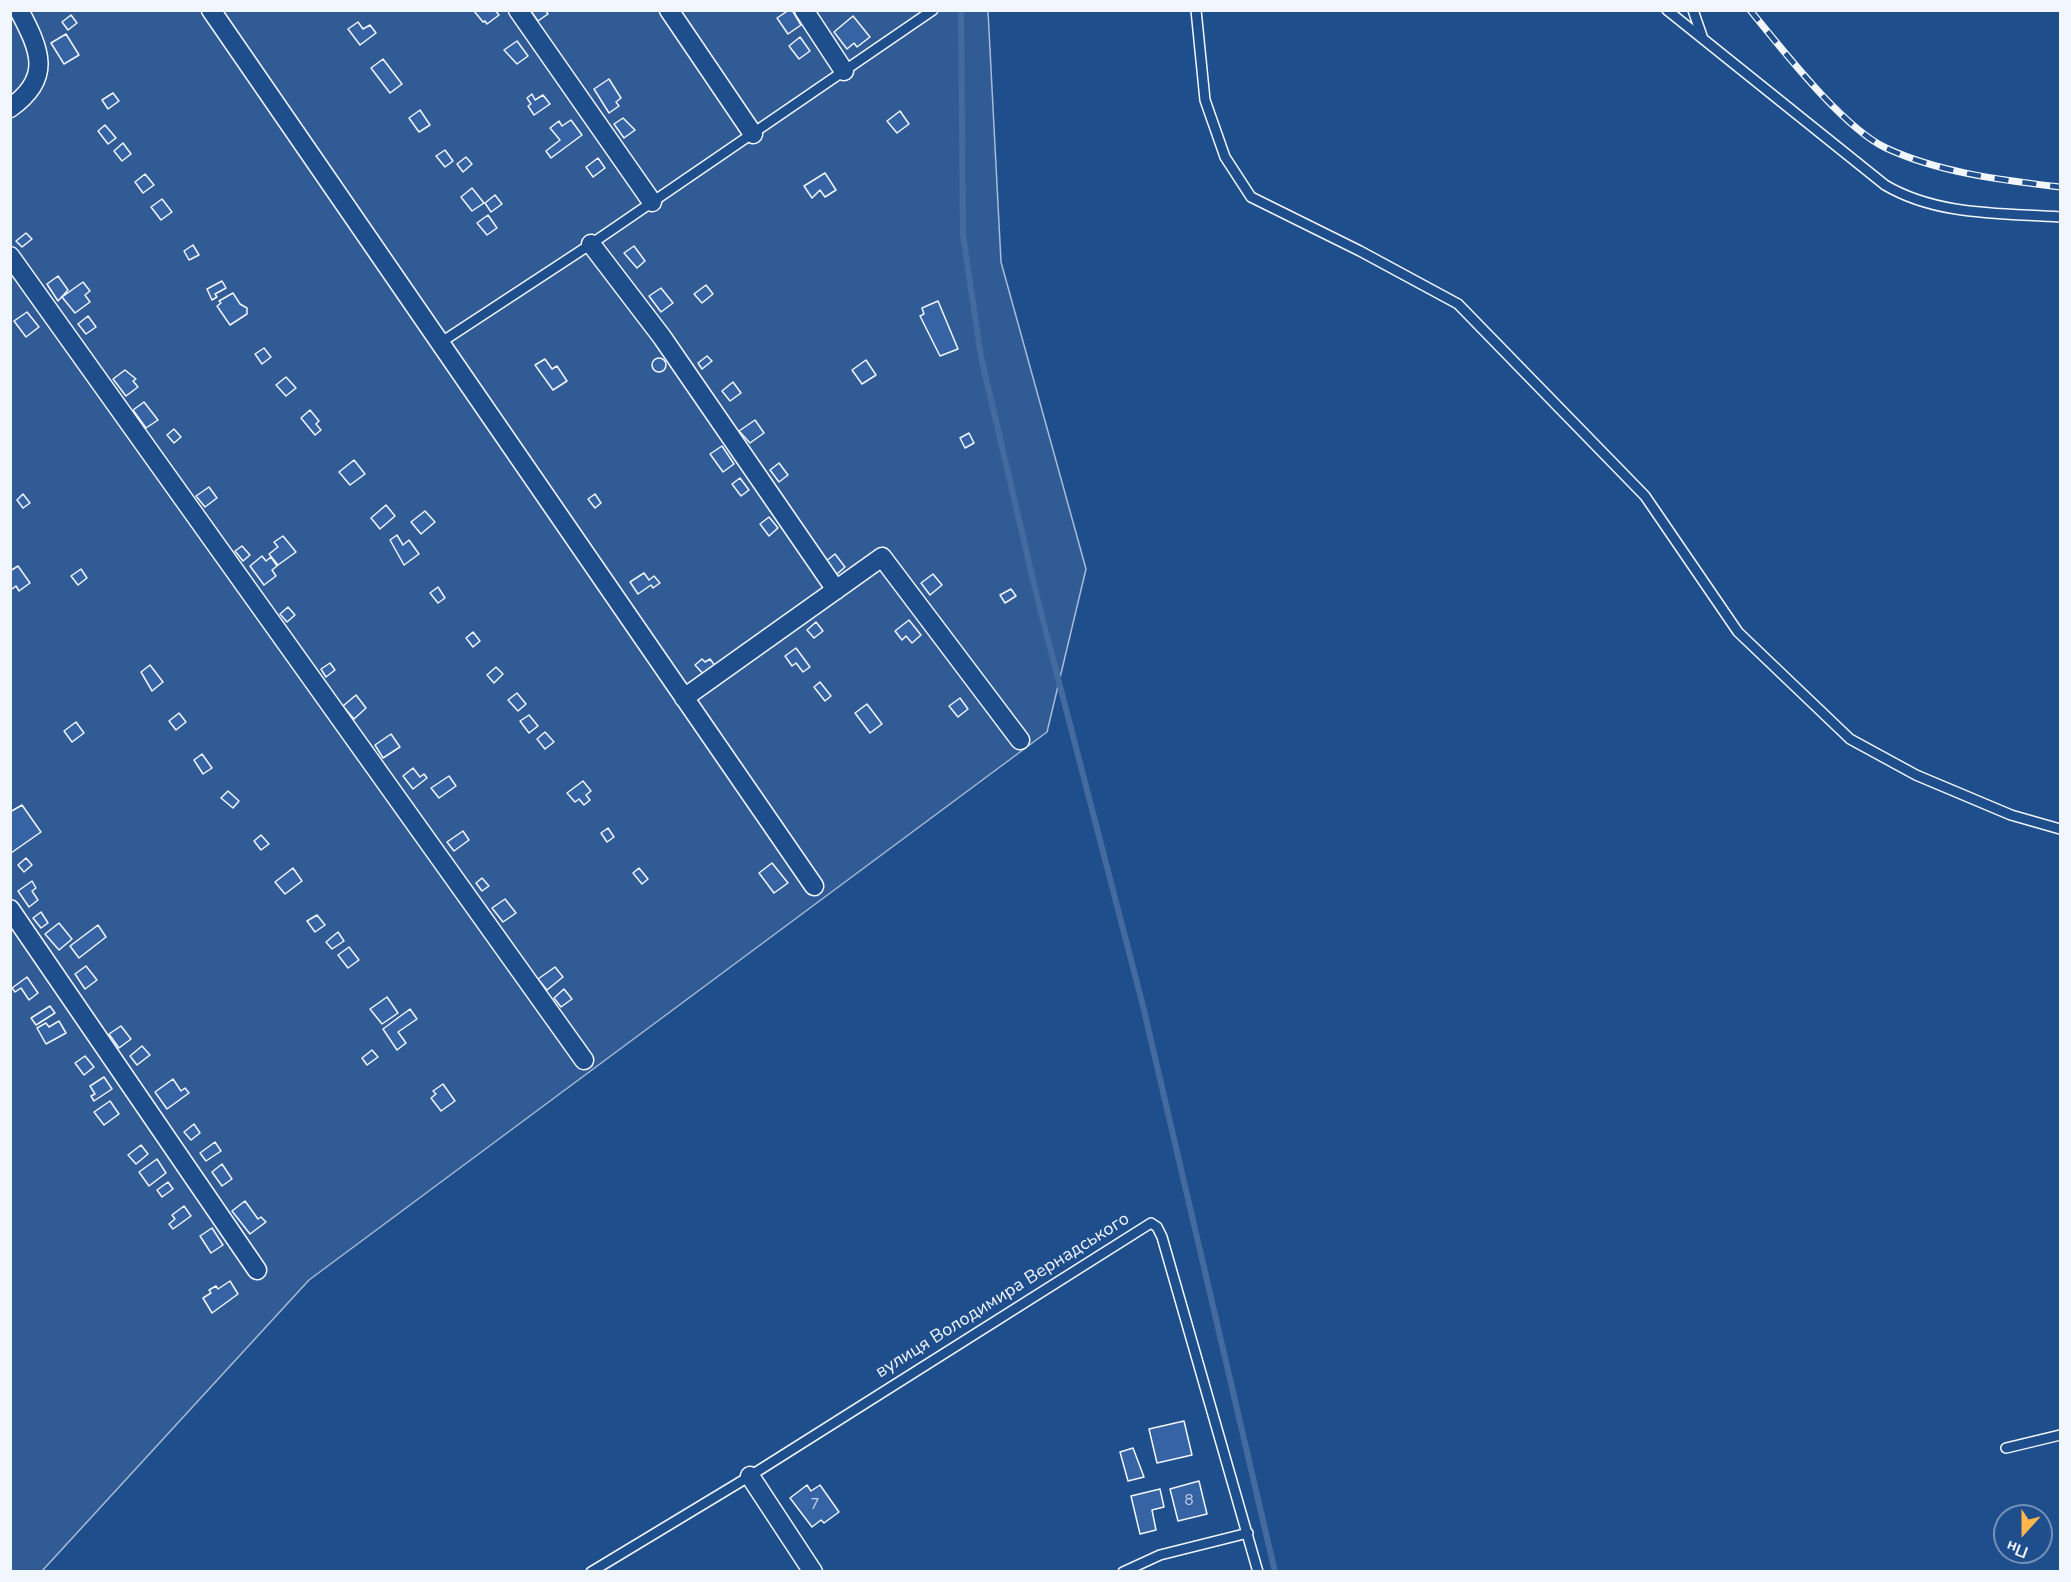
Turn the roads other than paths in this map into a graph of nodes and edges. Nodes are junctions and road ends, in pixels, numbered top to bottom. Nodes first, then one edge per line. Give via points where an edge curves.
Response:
1 (19, 10) edge
2 (211, 10) edge
3 (518, 10) edge
4 (669, 10) edge
5 (804, 10) edge
6 (933, 10) edge
7 (1196, 10) edge
8 (1667, 10) edge
9 (1693, 10) edge
10 (1703, 40) junction
11 (844, 71) junction
12 (10, 108) edge
13 (753, 134) junction
14 (652, 202) junction
15 (2061, 217) edge
16 (591, 244) junction
17 (10, 256) edge
18 (440, 343) junction
19 (836, 590) junction
20 (684, 698) junction
21 (1020, 740) dead end
22 (2061, 829) edge
23 (814, 886) dead end
24 (10, 909) edge
25 (584, 1060) dead end
26 (257, 1269) dead end
27 (2061, 1435) edge
28 (2006, 1448) dead end
29 (750, 1476) junction
30 (1248, 1533) junction
31 (591, 1572) edge
32 (813, 1572) edge
33 (1123, 1572) edge
34 (1258, 1572) edge

1 - 12 street via 40,58 38,80
2 - 18 street
3 - 14 street
4 - 13 street
5 - 11 street
6 - 11 lane
7 - 22 lane via 1205,100 1225,157 1251,197 1458,304 1645,496 1738,632 1850,739 1916,774 2011,815
8 - 10 lane
9 - 10 lane
10 - 15 lane via 1905,197 1954,209
11 - 13 lane
13 - 14 lane
14 - 16 lane
16 - 18 lane
16 - 19 street via 662,337
17 - 25 street
18 - 20 street
19 - 20 street
19 - 21 street via 882,557
20 - 23 street
24 - 26 street
27 - 28 lane
29 - 30 lane, вулиця Володимира Вернадського via 1151,1223 1162,1237
29 - 31 lane, вулиця Володимира Вернадського
29 - 32 street
30 - 33 lane via 1160,1555
30 - 34 lane, вулиця Володимира Вернадського

